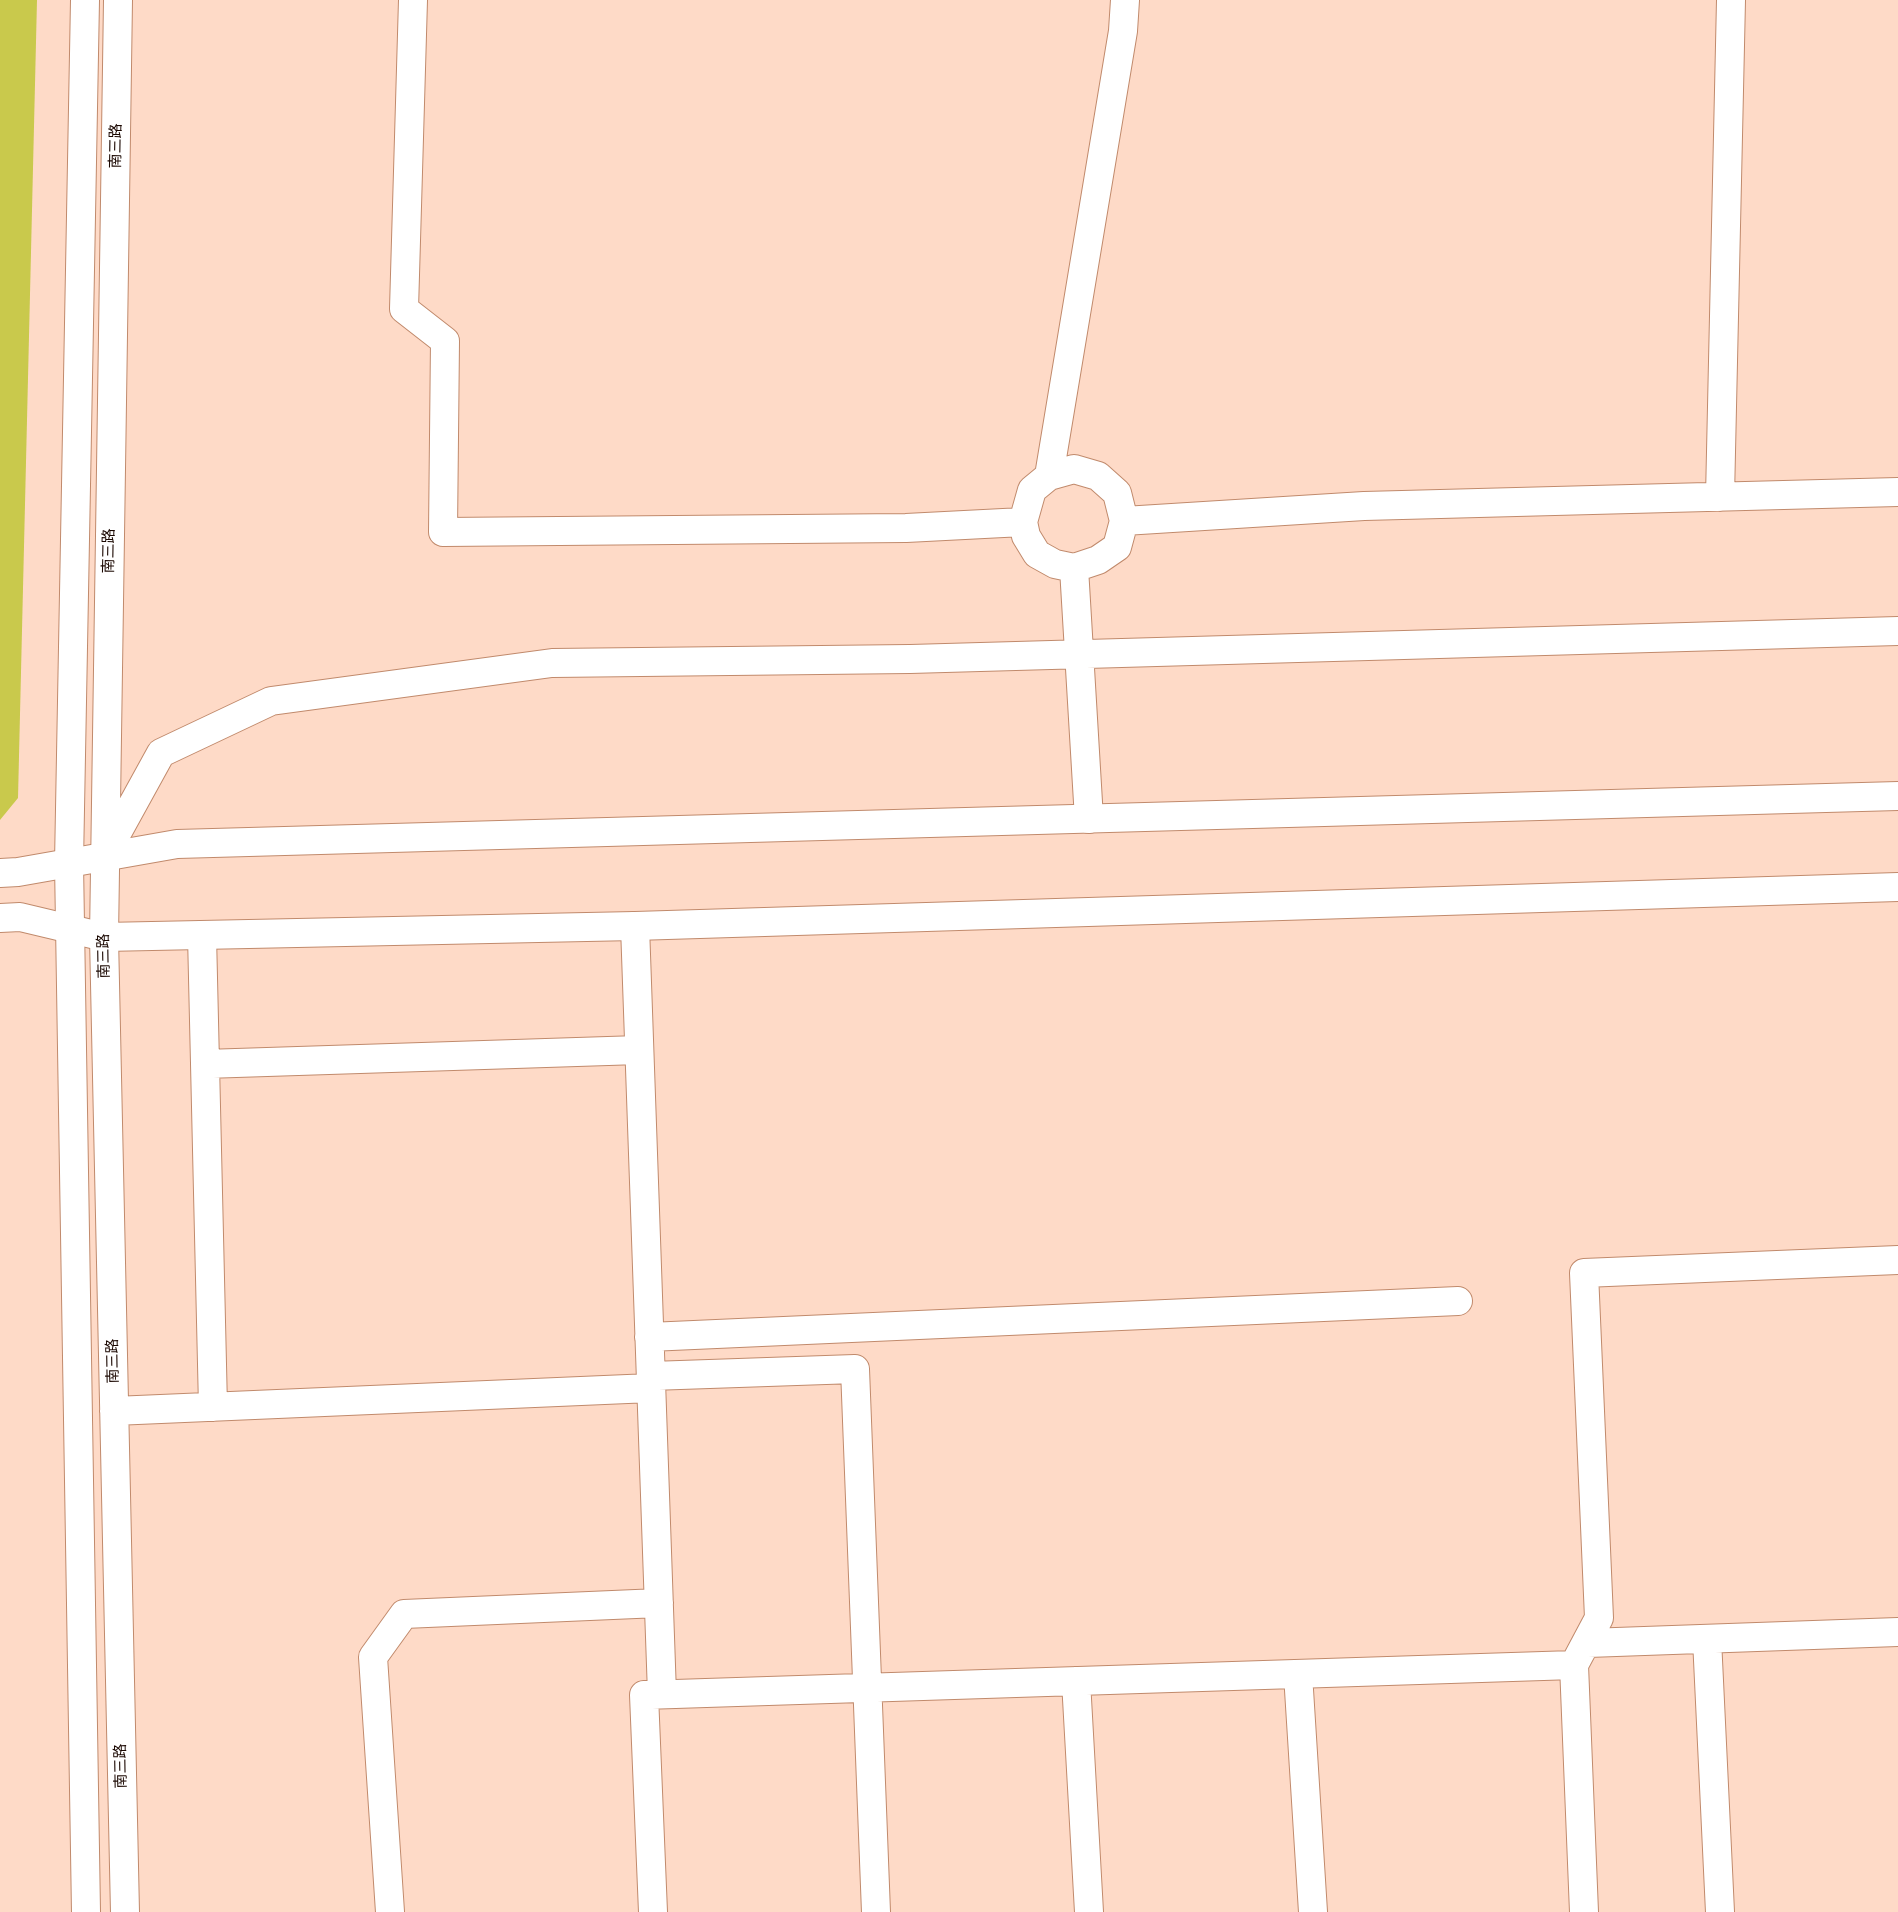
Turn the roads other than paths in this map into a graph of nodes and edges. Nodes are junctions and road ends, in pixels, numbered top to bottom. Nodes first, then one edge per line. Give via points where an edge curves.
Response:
1 (84, 0) edge
2 (118, 0) edge
3 (413, 0) edge
4 (1125, 0) edge
5 (1730, 0) edge
6 (1048, 476) junction
7 (1898, 492) edge
8 (1720, 496) junction
9 (1124, 521) junction
10 (1023, 522) junction
11 (1074, 568) junction
12 (1898, 632) edge
13 (1079, 654) junction
14 (1898, 796) edge
15 (1089, 819) junction
16 (104, 856) junction
17 (69, 863) junction
18 (0, 873) edge
19 (1898, 887) edge
20 (0, 918) edge
21 (635, 926) junction
22 (70, 930) junction
23 (202, 935) junction
24 (104, 937) junction
25 (639, 1050) junction
26 (205, 1064) junction
27 (1898, 1260) edge
28 (1458, 1301) dead end
29 (649, 1337) junction
30 (651, 1382) junction
31 (213, 1407) junction
32 (114, 1411) junction
33 (659, 1603) junction
34 (1898, 1632) edge
35 (1707, 1639) junction
36 (1581, 1654) junction
37 (1298, 1674) junction
38 (1076, 1681) junction
39 (867, 1688) junction
40 (662, 1694) junction
41 (86, 1912) edge
42 (125, 1912) edge
43 (390, 1912) edge
44 (653, 1912) edge
45 (876, 1912) edge
46 (1089, 1912) edge
47 (1314, 1912) edge
48 (1584, 1912) edge
49 (1720, 1912) edge

1 - 17 street
2 - 16 street, 南三路
3 - 10 street via 404,309 445,341 443,532 906,528
4 - 6 street via 1123,31
5 - 8 street
6 - 9 street via 1074,470 1098,476 1117,493
6 - 10 street via 1032,490
7 - 8 street
8 - 9 street via 1364,506
9 - 11 street via 1117,547 1098,560
10 - 11 street via 1026,536 1037,554 1054,564
11 - 13 street
12 - 13 street
13 - 15 street
13 - 16 street via 552,663 271,701 161,753
14 - 15 street
15 - 16 street via 177,844
16 - 17 street
16 - 24 street, 南三路
17 - 18 street
17 - 22 street
19 - 21 street
20 - 22 street via 20,917
21 - 23 street
21 - 25 street
22 - 24 street
22 - 41 street
23 - 24 street
23 - 26 street
24 - 32 street, 南三路
25 - 26 street
25 - 29 street
26 - 31 street
27 - 36 street via 1584,1273 1599,1618
28 - 29 street
29 - 30 street
30 - 31 street
30 - 33 street
30 - 39 street via 854,1369
31 - 32 street
32 - 42 street, 南三路
33 - 40 street
33 - 43 street via 404,1614 373,1657
34 - 35 street
35 - 36 street
35 - 49 street
36 - 37 street
36 - 48 street
37 - 38 street
37 - 47 street
38 - 39 street
38 - 46 street
39 - 40 street
39 - 45 street
40 - 44 street via 644,1695

